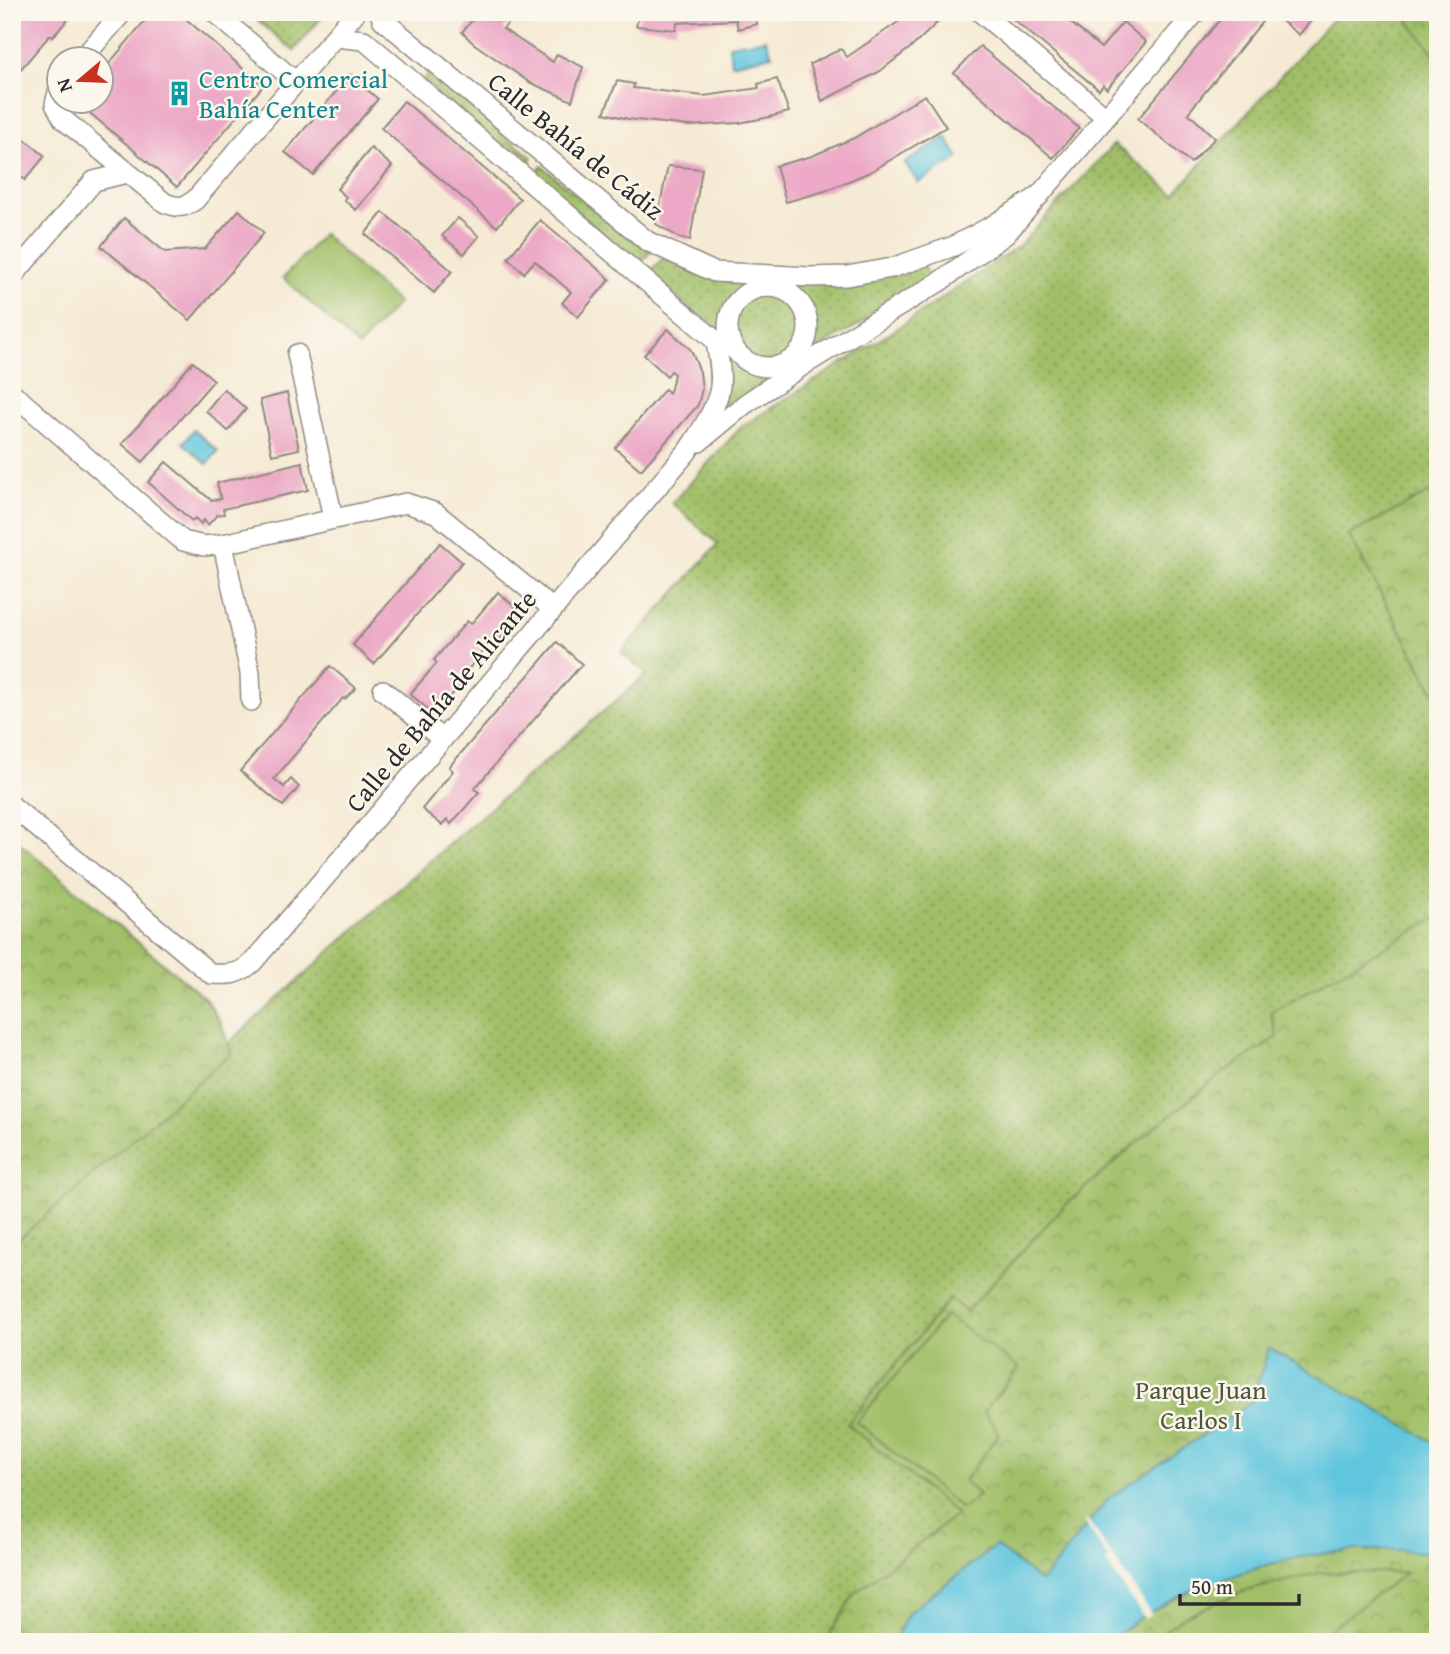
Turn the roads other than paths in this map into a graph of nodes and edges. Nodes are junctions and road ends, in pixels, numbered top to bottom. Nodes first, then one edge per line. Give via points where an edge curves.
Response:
1 (123, 12) edge
2 (214, 12) edge
3 (356, 12) edge
4 (380, 12) edge
5 (980, 12) edge
6 (1196, 12) edge
7 (335, 37) junction
8 (93, 46) edge
9 (296, 82) junction
10 (62, 116) edge
11 (1106, 117) junction
12 (95, 146) junction
13 (127, 173) junction
14 (94, 181) junction
15 (1039, 196) junction
16 (12, 277) edge
17 (772, 281) junction
18 (722, 339) junction
19 (298, 354) dead end
20 (796, 364) junction
21 (12, 393) edge
22 (687, 452) junction
23 (333, 518) junction
24 (223, 544) junction
25 (553, 609) junction
26 (383, 690) dead end
27 (251, 701) dead end
28 (442, 739) junction
29 (12, 806) edge

1 - 8 street
2 - 9 street
3 - 7 street
4 - 17 street, Calle Bahía de Cádiz via 438,67 647,240 714,272
5 - 11 street
6 - 11 street, Calle Bahía de Cádiz
7 - 9 street
7 - 18 street, Calle Bahía de Cádiz via 364,40
9 - 13 street via 186,206 165,203
10 - 12 street
11 - 15 street, Calle Bahía de Cádiz
12 - 13 street
12 - 14 street
13 - 14 street
14 - 16 street
15 - 17 street, Calle Bahía de Cádiz via 954,246 892,268
15 - 20 street, Calle Bahía de Cádiz via 1006,234 939,282
17 - 18 street via 737,301
17 - 20 street via 795,298 808,322
18 - 20 street via 755,366
18 - 22 street, Calle de Bahía de Alicante via 720,391
19 - 23 street
20 - 22 street, Calle de Bahía de Alicante
21 - 24 street via 183,541
22 - 25 street, Calle de Bahía de Alicante
23 - 24 street
23 - 25 street via 406,503 436,513
24 - 27 street via 250,673
25 - 28 street, Calle de Bahía de Alicante
26 - 28 street
28 - 29 street, Calle de Bahía de Alicante via 252,964 229,975 211,974

